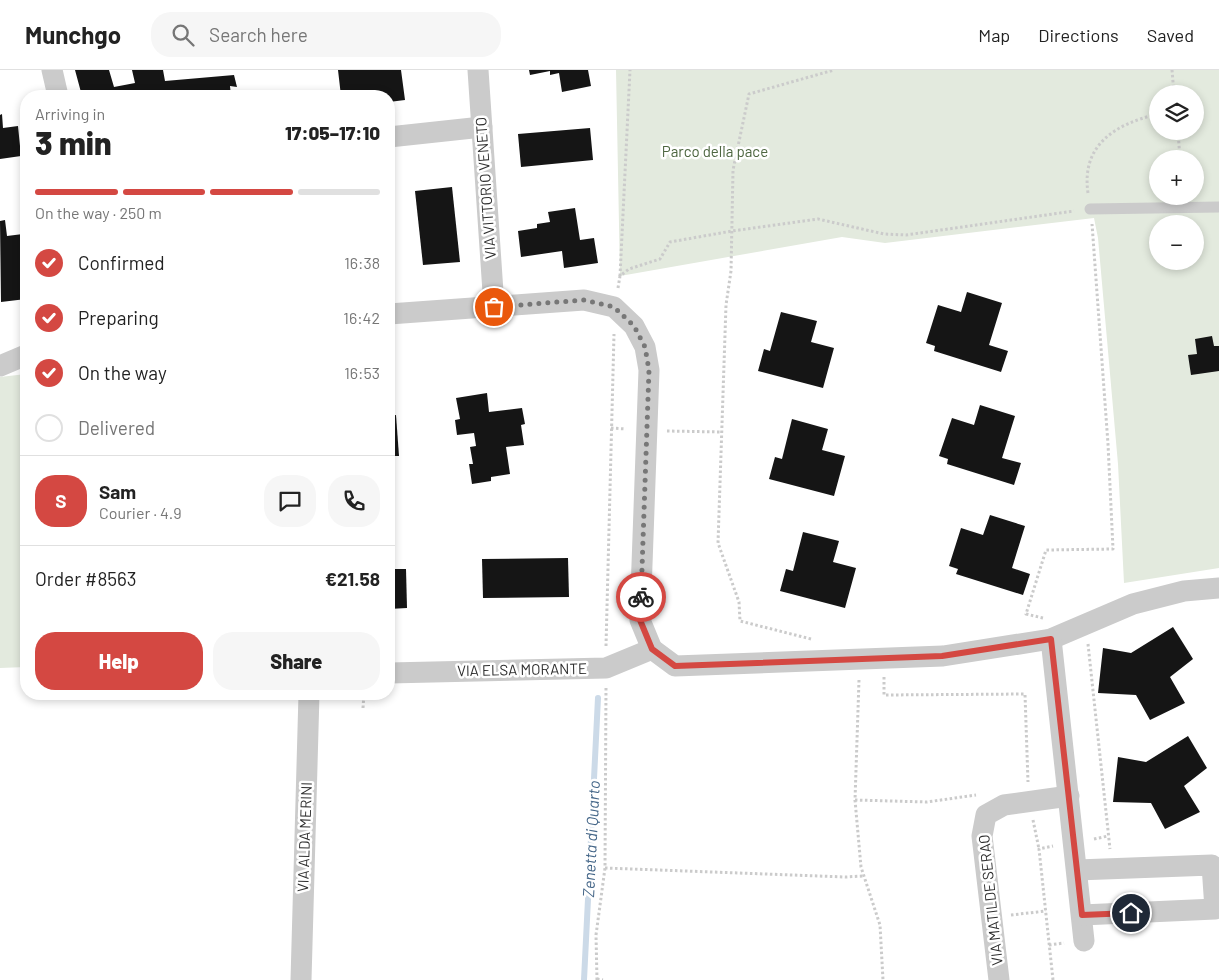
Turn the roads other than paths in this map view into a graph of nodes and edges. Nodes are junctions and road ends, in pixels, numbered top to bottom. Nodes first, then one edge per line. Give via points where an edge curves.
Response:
1 (52, 70) edge
2 (478, 70) edge
3 (57, 90) edge
4 (482, 128) junction
5 (395, 136) edge
6 (1219, 207) edge
7 (1090, 209) road end
8 (494, 307) junction
9 (395, 314) edge
10 (20, 358) edge
11 (0, 366) edge
12 (1219, 588) edge
13 (1051, 639) junction
14 (652, 649) junction
15 (395, 673) edge
16 (309, 700) edge
17 (1069, 796) junction
18 (1215, 865) edge
19 (1077, 870) junction
20 (1082, 915) junction
21 (1084, 941) dead end
22 (301, 980) edge
23 (999, 980) edge

1 - 3 street
2 - 4 street, VIA VITTORIO VENETO
4 - 5 street
4 - 8 street, VIA VITTORIO VENETO
6 - 7 lane
8 - 9 street
8 - 14 street via 584,300 614,307 634,326 645,347 649,370 640,620
10 - 11 street
12 - 13 street via 1184,591 1133,604
13 - 14 street via 942,656 675,666
13 - 17 street
14 - 15 street, VIA ELSA MORANTE via 606,668
16 - 22 street, VIA ALDA MERINI
17 - 19 street
17 - 23 street, VIA MATILDE SERAO via 1004,805 986,815 982,836
18 - 19 street
18 - 20 street via 1215,909
19 - 20 street
20 - 21 street

